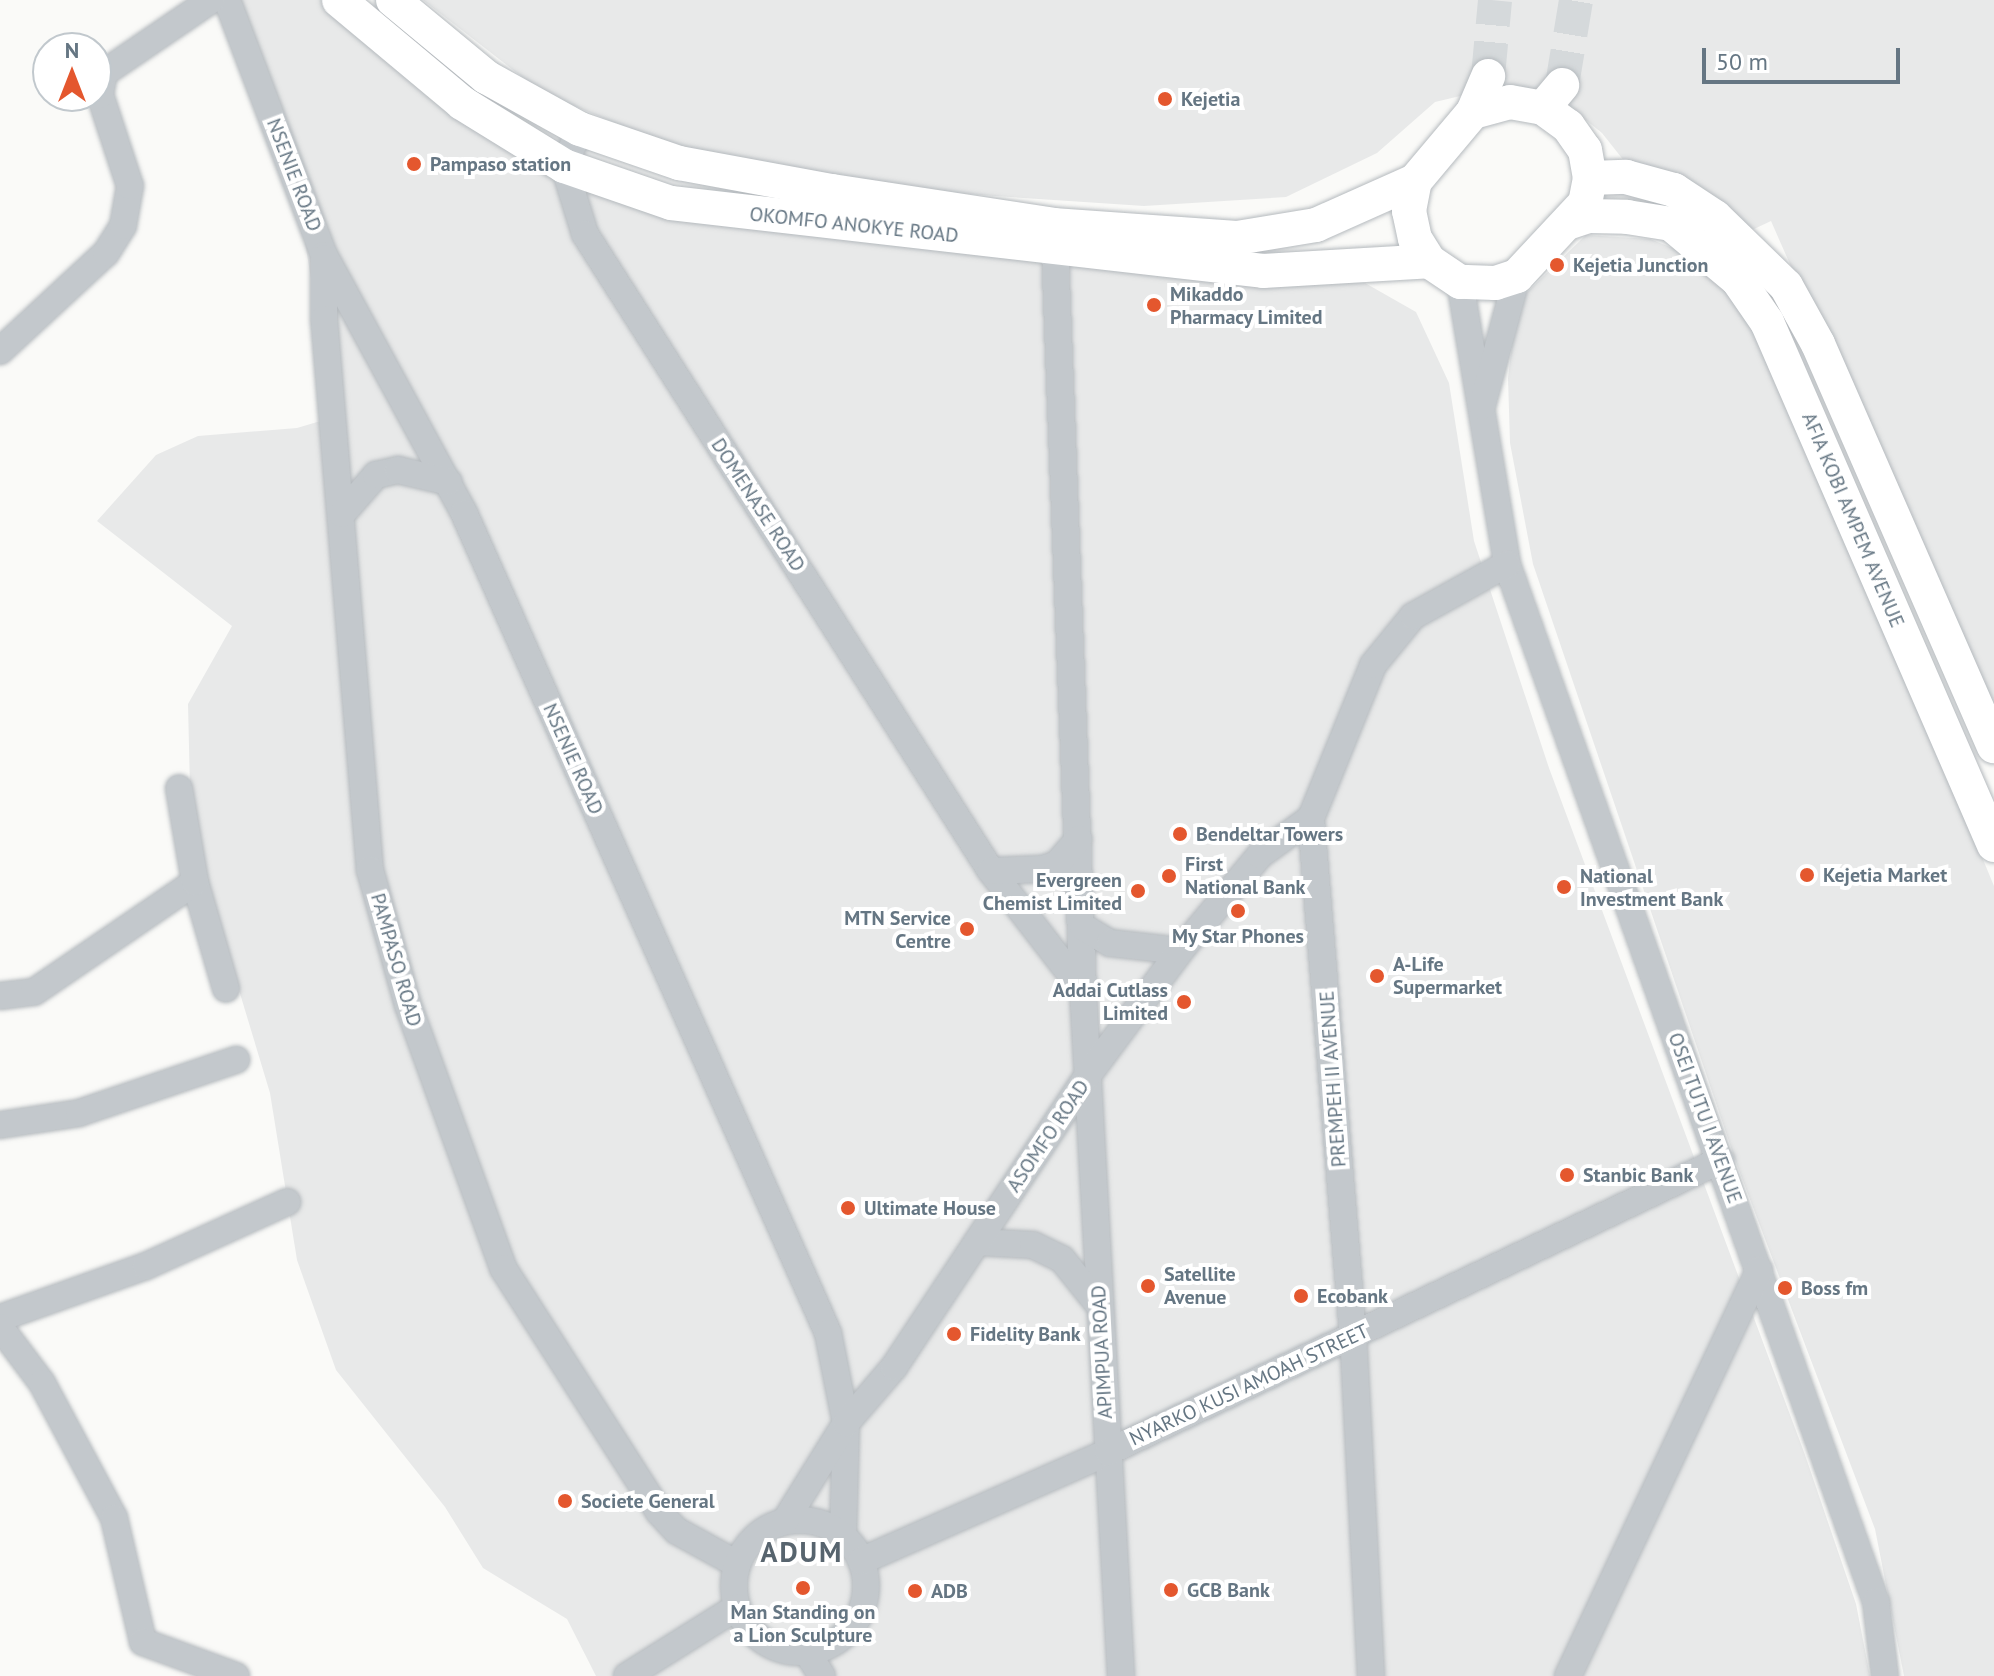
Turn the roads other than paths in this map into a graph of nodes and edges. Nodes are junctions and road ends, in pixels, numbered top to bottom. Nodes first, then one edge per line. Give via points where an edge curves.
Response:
1 (211, 0) edge
2 (227, 0) edge
3 (339, 0) edge
4 (393, 0) edge
5 (1488, 76) tunnel mouth
6 (1473, 112) junction
7 (580, 129) junction
8 (564, 166) junction
9 (1590, 178) junction
10 (1415, 181) junction
11 (1570, 222) junction
12 (1055, 250) junction
13 (324, 255) junction
14 (1429, 261) junction
15 (1517, 276) junction
16 (1460, 282) junction
17 (0, 351) edge
18 (1479, 417) junction
19 (449, 482) junction
20 (342, 514) junction
21 (1507, 564) junction
22 (1994, 746) edge
23 (179, 788) dead end
24 (1311, 818) junction
25 (1079, 839) junction
26 (1994, 845) edge
27 (991, 871) junction
28 (195, 882) junction
29 (1083, 927) junction
30 (1180, 951) junction
31 (226, 989) dead end
32 (1083, 990) junction
33 (0, 996) edge
34 (236, 1060) dead end
35 (1088, 1075) junction
36 (0, 1125) edge
37 (1721, 1160) junction
38 (287, 1202) dead end
39 (977, 1242) junction
40 (1759, 1270) junction
41 (1099, 1305) junction
42 (0, 1318) edge
43 (0, 1327) edge
44 (1353, 1336) junction
45 (846, 1423) junction
46 (1108, 1452) junction
47 (785, 1521) junction
48 (843, 1535) junction
49 (861, 1561) junction
50 (737, 1564) junction
51 (737, 1607) junction
52 (807, 1652) junction
53 (236, 1676) edge
54 (627, 1676) edge
55 (822, 1676) edge
56 (1121, 1676) edge
57 (1371, 1676) edge
58 (1568, 1676) edge
59 (1885, 1676) edge

1 - 17 street via 104,73 100,95 130,186 123,226 106,253
2 - 13 street, NSENIE ROAD
3 - 8 main road, OKOMFO ANOKYE ROAD via 462,103
4 - 7 main road, OKOMFO ANOKYE ROAD via 486,77
5 - 6 main road
6 - 9 main road via 1553,97 1585,150
6 - 10 main road
7 - 8 street
7 - 10 main road, OKOMFO ANOKYE ROAD via 679,163 832,191 1053,225 1237,238 1316,225
8 - 12 main road, OKOMFO ANOKYE ROAD via 671,203
8 - 27 street, DOMENASE ROAD via 585,234
9 - 11 main road via 1585,203
9 - 22 main road, AFIA KOBI AMPEM AVENUE via 1626,177 1674,190 1715,217 1786,286 1818,344
10 - 14 main road via 1409,211 1415,239
11 - 15 main road
11 - 26 main road, AFIA KOBI AMPEM AVENUE via 1588,216 1671,224 1706,248 1738,280 1767,322
12 - 14 main road, OKOMFO ANOKYE ROAD via 1263,271
12 - 25 street, APIMPUA ROAD
13 - 19 street, NSENIE ROAD
13 - 20 street, PAMPASO ROAD via 324,319
14 - 16 main road
15 - 16 main road via 1495,283
15 - 18 street
16 - 18 street, OSEI TUTU I AVENUE
18 - 21 street, OSEI TUTU I AVENUE
19 - 20 street via 398,470 376,475
19 - 45 street, NSENIE ROAD via 828,1333
20 - 50 street, PAMPASO ROAD via 370,870 455,1146 503,1268 659,1512 677,1531
21 - 24 street, PREMPEH II AVENUE via 1413,616 1373,665
21 - 37 street, OSEI TUTU I AVENUE
23 - 28 street
24 - 30 street, ASOMFO ROAD via 1260,855
24 - 44 street, PREMPEH II AVENUE
25 - 27 street via 1057,864
25 - 29 street, APIMPUA ROAD
27 - 32 street, DOMENASE ROAD
28 - 31 street
28 - 33 street via 34,992
29 - 30 street via 1110,943
29 - 32 street, APIMPUA ROAD
30 - 35 street, ASOMFO ROAD
32 - 35 street, APIMPUA ROAD
34 - 36 street via 79,1113
35 - 39 street, ASOMFO ROAD
35 - 41 street, APIMPUA ROAD
37 - 40 street, OSEI TUTU I AVENUE
37 - 44 street, NYARKO KUSI AMOAH STREET
38 - 42 street via 146,1266
39 - 41 street via 1033,1245 1062,1259
39 - 45 street, ASOMFO ROAD via 894,1367
40 - 58 street
40 - 59 street, OSEI TUTU I AVENUE via 1876,1602
41 - 46 street, APIMPUA ROAD
43 - 53 street via 42,1383 114,1518 143,1642
44 - 46 street, NYARKO KUSI AMOAH STREET
44 - 57 street, PREMPEH II AVENUE
45 - 47 street
45 - 48 street
46 - 49 street, NYARKO KUSI AMOAH STREET
46 - 56 street, APIMPUA ROAD
47 - 48 street via 807,1520
47 - 50 street via 764,1529
48 - 49 street
49 - 52 street via 867,1595 860,1616 829,1647
50 - 51 street
51 - 52 street via 764,1642 784,1651
51 - 54 street
52 - 55 street

